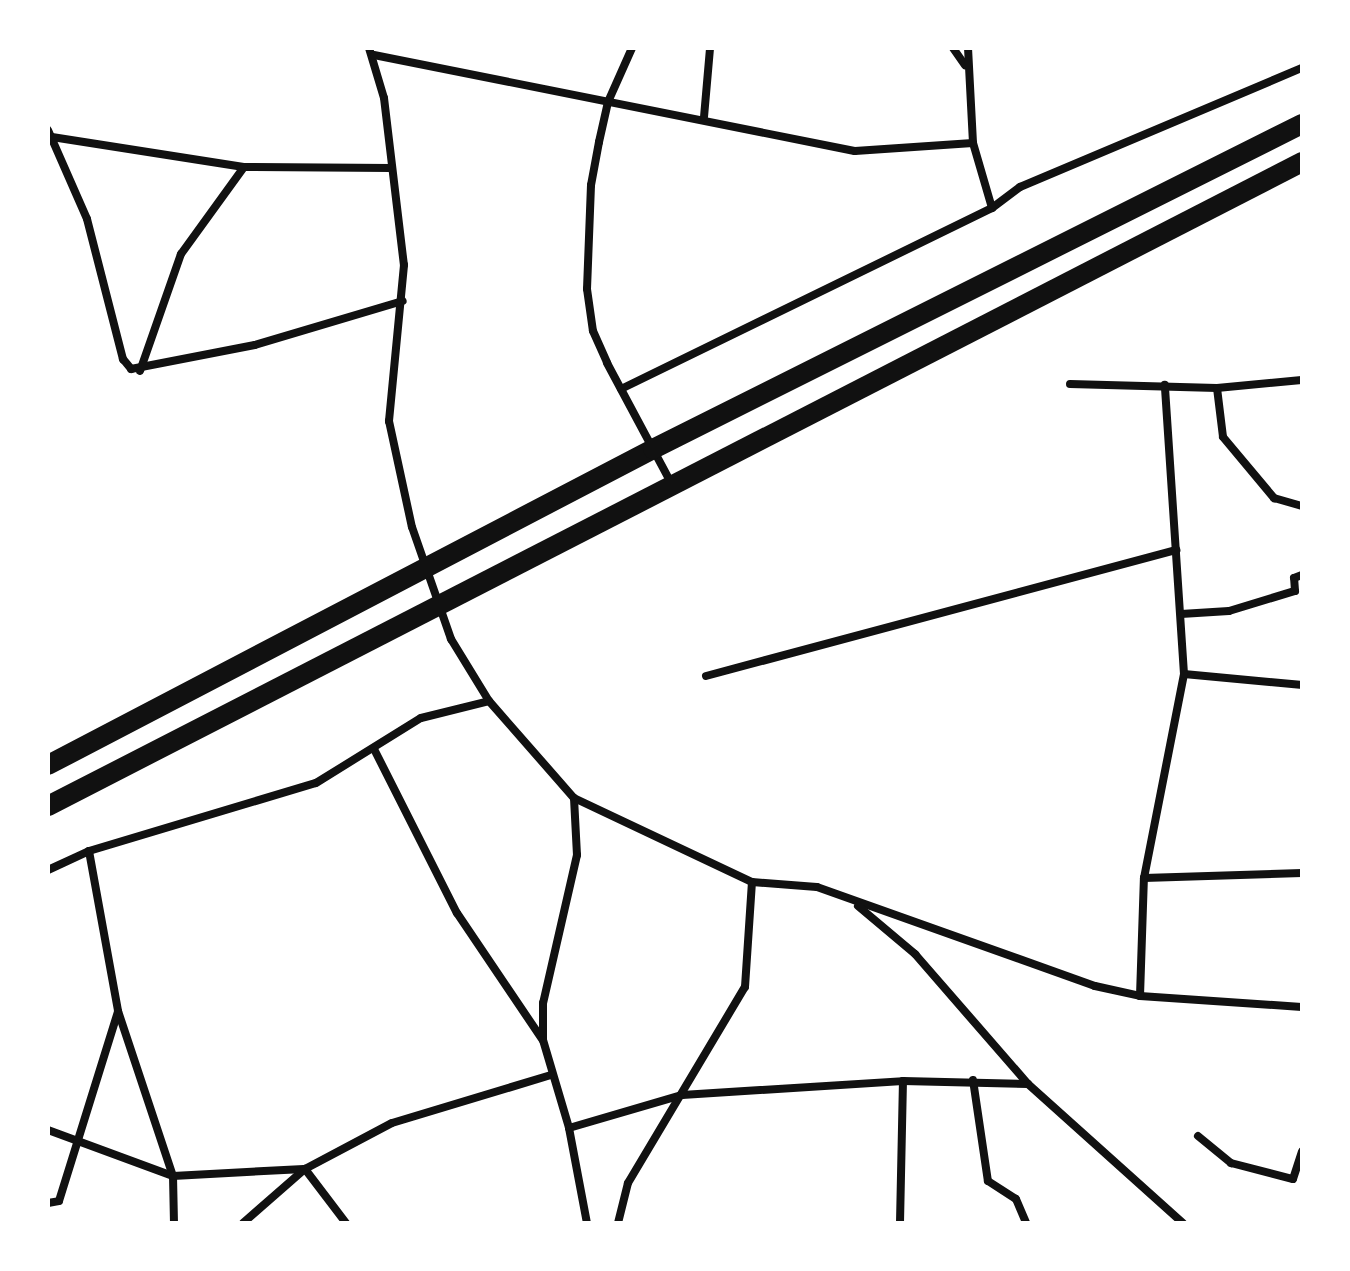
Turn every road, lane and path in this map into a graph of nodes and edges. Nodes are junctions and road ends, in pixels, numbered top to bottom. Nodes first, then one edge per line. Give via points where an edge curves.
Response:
1 (632, 48) edge
2 (710, 48) edge
3 (953, 48) edge
4 (968, 48) edge
5 (372, 52) edge
6 (965, 66) junction
7 (1302, 68) edge
8 (608, 102) junction
9 (704, 117) junction
10 (1302, 124) edge
11 (50, 134) edge
12 (973, 143) junction
13 (1302, 162) edge
14 (244, 167) junction
15 (391, 168) junction
16 (992, 208) junction
17 (403, 301) junction
18 (140, 371) junction
19 (1302, 380) edge
20 (1070, 384) dead end
21 (1165, 385) junction
22 (1217, 388) junction
23 (621, 389) junction
24 (653, 449) junction
25 (671, 483) junction
26 (1302, 506) edge
27 (1176, 550) junction
28 (426, 568) junction
29 (1302, 575) edge
30 (440, 608) junction
31 (1181, 614) junction
32 (1184, 674) junction
33 (706, 676) dead end
34 (1302, 685) edge
35 (489, 701) junction
36 (374, 749) junction
37 (48, 765) edge
38 (574, 798) junction
39 (48, 806) edge
40 (89, 851) junction
41 (48, 870) edge
42 (1302, 873) edge
43 (1144, 878) junction
44 (752, 882) junction
45 (852, 900) junction
46 (1140, 996) junction
47 (1302, 1007) edge
48 (118, 1011) junction
49 (543, 1040) junction
50 (551, 1075) junction
51 (973, 1080) junction
52 (903, 1081) junction
53 (1028, 1084) junction
54 (682, 1095) junction
55 (569, 1128) junction
56 (48, 1130) edge
57 (1198, 1136) dead end
58 (79, 1140) junction
59 (1302, 1151) edge
60 (305, 1169) junction
61 (173, 1176) junction
62 (48, 1203) edge
63 (174, 1223) edge
64 (243, 1223) edge
65 (346, 1223) edge
66 (587, 1223) edge
67 (618, 1223) edge
68 (900, 1223) edge
69 (1026, 1223) edge
70 (1183, 1223) edge

1 - 8 street
2 - 9 street
3 - 6 street
4 - 6 street
5 - 8 street
5 - 15 street
6 - 12 street
7 - 16 street via 1020,187
8 - 9 street
8 - 23 street via 591,185 587,289 593,331
9 - 12 street via 855,151
10 - 24 main road
11 - 14 street
11 - 18 street via 87,219 123,359
12 - 16 street
13 - 25 main road
14 - 15 street
14 - 18 street via 181,254
15 - 17 street
16 - 23 street
17 - 18 street via 314,330
17 - 28 street via 389,421
19 - 22 street
20 - 21 street
21 - 22 street
21 - 27 street
22 - 26 street via 1223,437 1274,498
23 - 24 street
24 - 25 street
24 - 28 main road
25 - 30 main road
27 - 31 street
27 - 33 street
28 - 30 street
28 - 37 main road
29 - 31 street via 1294,578 1295,591 1229,611
30 - 35 street via 451,639
30 - 39 main road
31 - 32 street
32 - 34 street
32 - 43 street
35 - 36 street via 421,718
35 - 38 street
36 - 40 street via 316,783 265,802
36 - 49 street via 457,913
38 - 44 street
38 - 49 street via 577,855 543,1003
40 - 41 street
40 - 48 street
42 - 43 street
43 - 46 street
44 - 45 street via 817,887
44 - 54 street via 745,987
45 - 46 street via 1055,974
45 - 53 street via 915,954
46 - 47 street
48 - 58 street
48 - 61 street
49 - 50 street
50 - 55 street
50 - 60 street via 392,1123
51 - 52 street
51 - 53 street
51 - 69 street via 988,1181 1016,1199
52 - 54 street
52 - 68 street
53 - 70 street
54 - 55 street
54 - 67 street via 628,1183
55 - 66 street
56 - 58 street
57 - 59 street via 1231,1163 1293,1179
58 - 61 street
58 - 62 street via 59,1201
60 - 61 street
60 - 64 street
60 - 65 street
61 - 63 street

